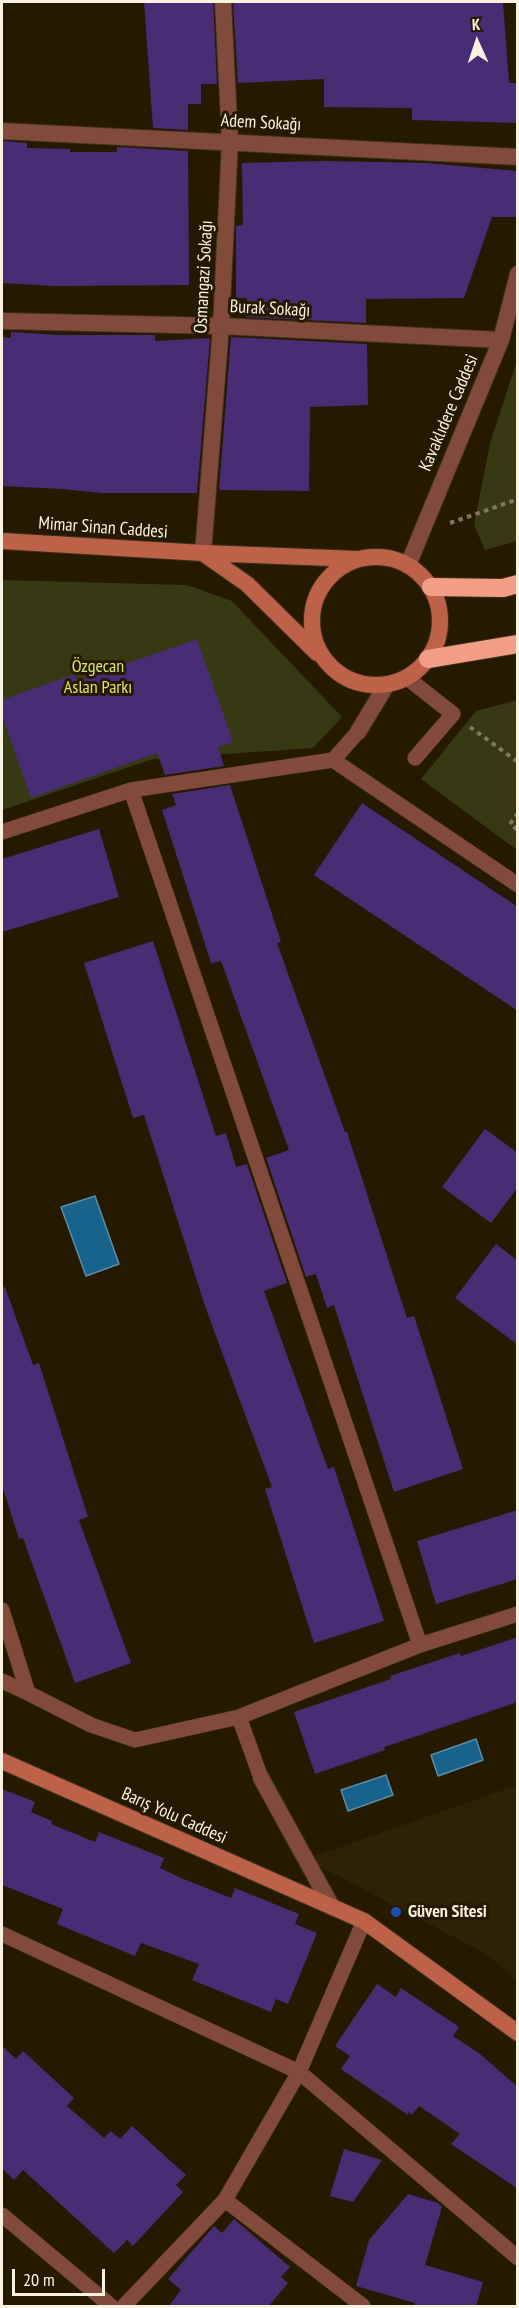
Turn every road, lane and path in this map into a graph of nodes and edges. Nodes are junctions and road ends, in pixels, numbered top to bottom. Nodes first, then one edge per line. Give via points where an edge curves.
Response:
1 (223, 2) edge
2 (2, 131) edge
3 (230, 141) junction
4 (518, 157) edge
5 (518, 274) edge
6 (2, 321) edge
7 (221, 326) junction
8 (501, 340) junction
9 (518, 499) edge
10 (421, 533) junction
11 (2, 541) edge
12 (203, 554) junction
13 (360, 559) junction
14 (408, 564) junction
15 (518, 584) edge
16 (431, 587) junction
17 (518, 644) edge
18 (428, 659) junction
19 (328, 663) junction
20 (406, 676) junction
21 (387, 684) junction
22 (453, 714) junction
23 (358, 732) joint
24 (415, 758) dead end
25 (333, 760) junction
26 (518, 762) edge
27 (131, 790) junction
28 (518, 813) edge
29 (518, 830) edge
30 (2, 832) edge
31 (518, 885) edge
32 (2, 1610) edge
33 (518, 1614) edge
34 (420, 1645) junction
35 (2, 1682) edge
36 (28, 1693) junction
37 (238, 1717) junction
38 (2, 1761) edge
39 (261, 1778) joint
40 (332, 1906) junction
41 (364, 1921) junction
42 (2, 1934) edge
43 (518, 2033) edge
44 (299, 2073) junction
45 (225, 2200) junction
46 (2, 2215) edge
47 (518, 2258) edge
48 (111, 2307) edge
49 (124, 2307) edge
50 (363, 2307) edge

1 - 3 street, Osmangazi Sokağı
2 - 3 street, Adem Sokağı
3 - 4 street, Adem Sokağı
3 - 7 street, Osmangazi Sokağı
5 - 8 street, Kavaklıdere Caddesi
6 - 7 street, Burak Sokağı
7 - 8 street, Burak Sokağı
7 - 12 street, Osmangazi Sokağı
8 - 10 street, Kavaklıdere Caddesi
9 - 10 path
10 - 14 street, Kavaklıdere Caddesi
11 - 12 main road, Mimar Sinan Caddesi
12 - 13 main road, Mimar Sinan Caddesi
12 - 19 main road, Mimar Sinan Caddesi via 248,584
13 - 14 main road via 376,556
13 - 19 main road via 328,578 312,611 312,630
14 - 16 main road
15 - 16 highway via 503,588
16 - 18 main road via 441,622 438,640
17 - 18 highway
18 - 20 main road
19 - 21 main road via 345,677 365,684
20 - 21 main road
20 - 22 lane
21 - 23 street
22 - 24 lane
22 - 26 path
23 - 25 lane
25 - 27 lane
25 - 31 lane
27 - 30 lane
27 - 34 lane
28 - 29 path via 510,824
32 - 36 lane
33 - 34 lane
34 - 37 lane
35 - 36 lane
36 - 37 lane via 91,1725 135,1740
37 - 39 lane
38 - 40 main road, Barış Yolu Caddesi
39 - 40 street
40 - 41 main road, Barış Yolu Caddesi
41 - 43 main road, Barış Yolu Caddesi
41 - 44 lane
42 - 44 lane
44 - 45 lane
44 - 47 lane
45 - 49 lane
45 - 50 lane
46 - 48 lane

